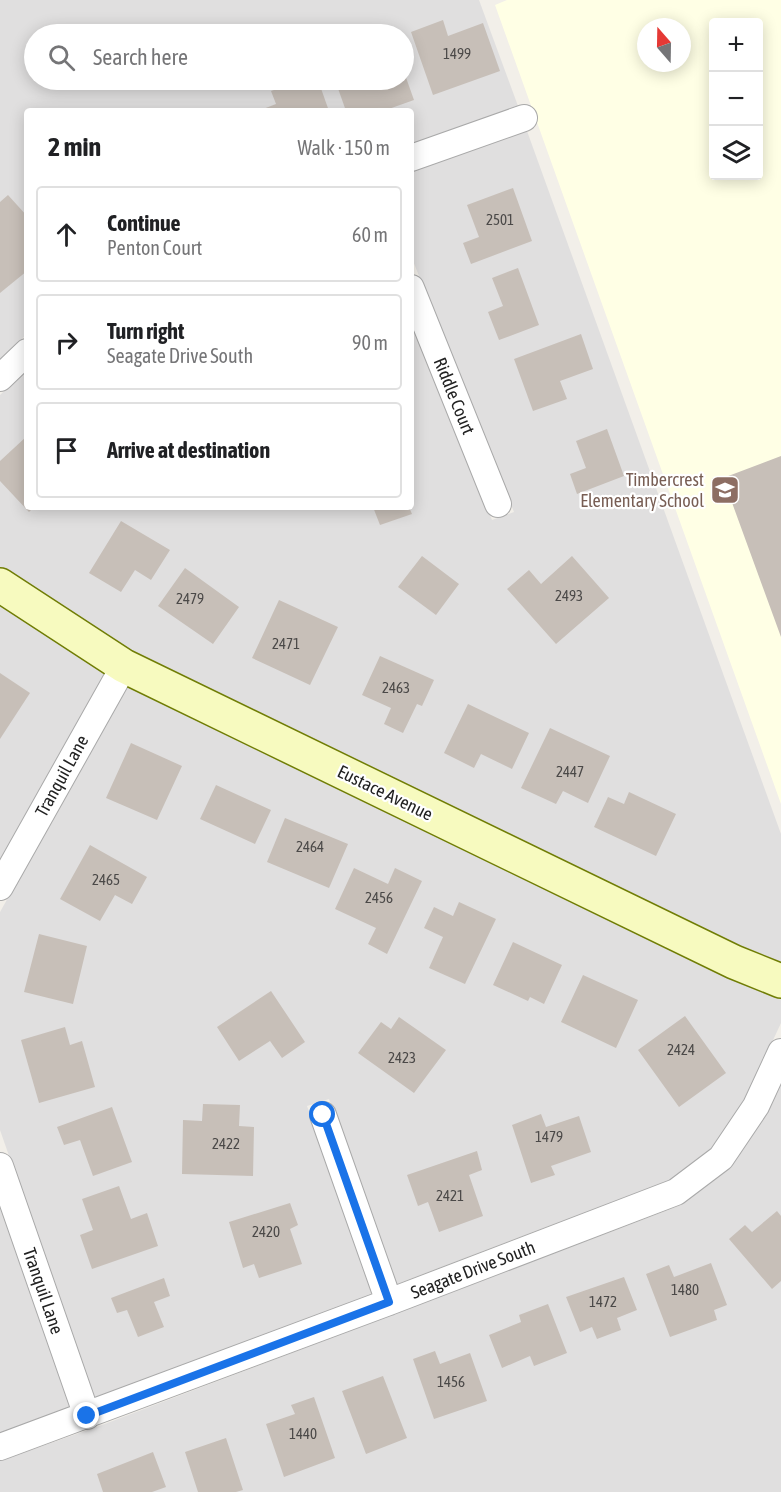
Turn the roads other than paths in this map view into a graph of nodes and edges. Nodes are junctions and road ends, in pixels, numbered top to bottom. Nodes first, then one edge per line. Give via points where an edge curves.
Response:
1 (524, 118) dead end
2 (414, 157) edge
3 (414, 295) edge
4 (24, 355) edge
5 (0, 378) edge
6 (498, 504) dead end
7 (0, 585) edge
8 (124, 666) junction
9 (0, 886) edge
10 (781, 981) edge
11 (781, 1052) edge
12 (323, 1115) dead end
13 (0, 1166) edge
14 (389, 1302) junction
15 (87, 1416) junction
16 (0, 1447) edge

1 - 2 street
3 - 6 street, Riddle Court
4 - 5 street
7 - 8 street, Eustace Avenue
8 - 9 street, Tranquil Lane
8 - 10 street, Eustace Avenue via 734,962
11 - 14 street, Seagate Drive South via 756,1106 721,1158 676,1192
12 - 14 street
13 - 15 street, Tranquil Lane
14 - 15 street, Seagate Drive South
15 - 16 street, Seagate Drive South

